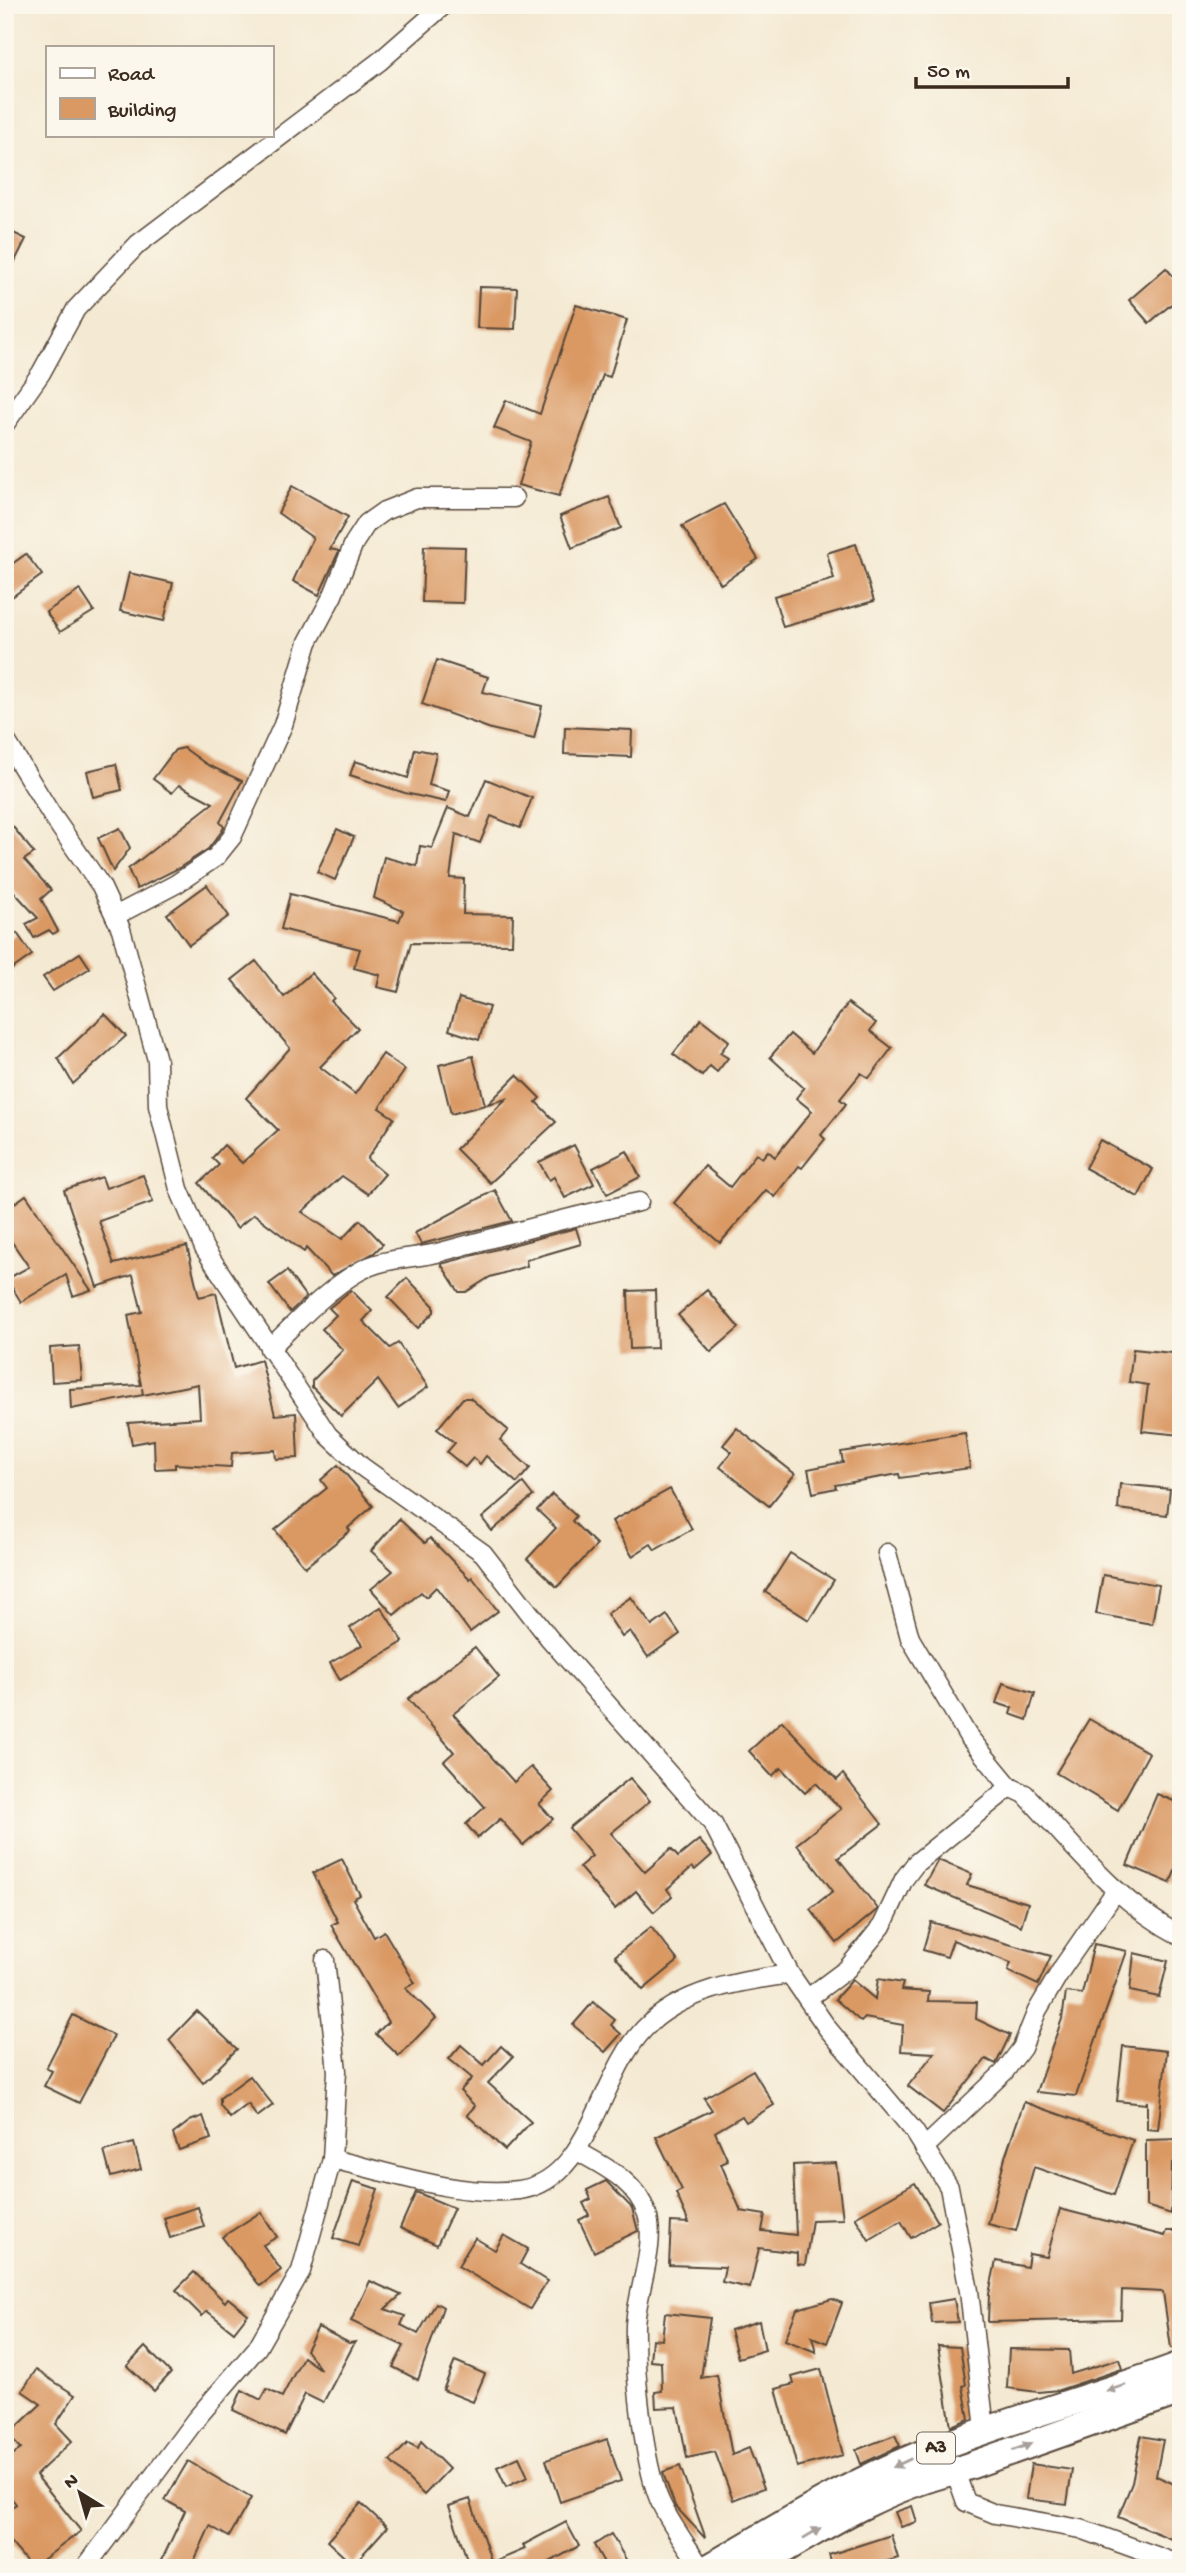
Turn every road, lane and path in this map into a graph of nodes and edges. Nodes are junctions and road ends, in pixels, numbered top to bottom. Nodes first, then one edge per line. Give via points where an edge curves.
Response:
1 (444, 5) edge
2 (5, 424) edge
3 (514, 498) dead end
4 (5, 739) edge
5 (115, 916) junction
6 (639, 1202) dead end
7 (270, 1349) junction
8 (887, 1553) dead end
9 (1010, 1787) junction
10 (1115, 1892) junction
11 (1181, 1936) edge
12 (325, 1960) dead end
13 (790, 1973) junction
14 (808, 1998) junction
15 (924, 2148) junction
16 (578, 2151) junction
17 (332, 2159) junction
18 (1181, 2365) edge
19 (1181, 2391) edge
20 (985, 2429) junction
21 (955, 2471) junction
22 (1181, 2565) edge
23 (85, 2568) edge
24 (701, 2568) edge
25 (708, 2568) edge
26 (753, 2568) edge

1 - 2 street via 380,61 138,244 76,309 41,373
3 - 5 street via 417,498 367,523 308,642 283,725 232,837 216,857
4 - 5 street via 101,886
5 - 7 street via 157,1060 159,1106 179,1189 204,1248
6 - 7 street via 439,1253 392,1259 359,1271
7 - 13 street via 336,1443 483,1553 549,1638 713,1824
8 - 9 street via 910,1638 968,1736
9 - 10 street via 1025,1794
9 - 14 street via 916,1863 882,1926 846,1969
10 - 11 street
10 - 15 street via 1063,1967 1022,2048 1004,2072
12 - 17 street via 337,2071
13 - 14 street
13 - 16 street via 714,1988 672,2007 645,2027 622,2055
14 - 15 street
15 - 20 street via 948,2186 969,2291
16 - 17 street via 549,2179 521,2190 466,2190
16 - 24 street via 621,2176 648,2215 635,2325 649,2465 660,2501
17 - 23 street via 301,2271 257,2348 196,2419
18 -> 20 main road, A3
21 -> 19 main road, A3
20 -> 25 main road, A3 via 814,2505
21 - 22 street via 966,2502 995,2514 1081,2529
26 -> 21 main road, A3 via 867,2504 926,2478

